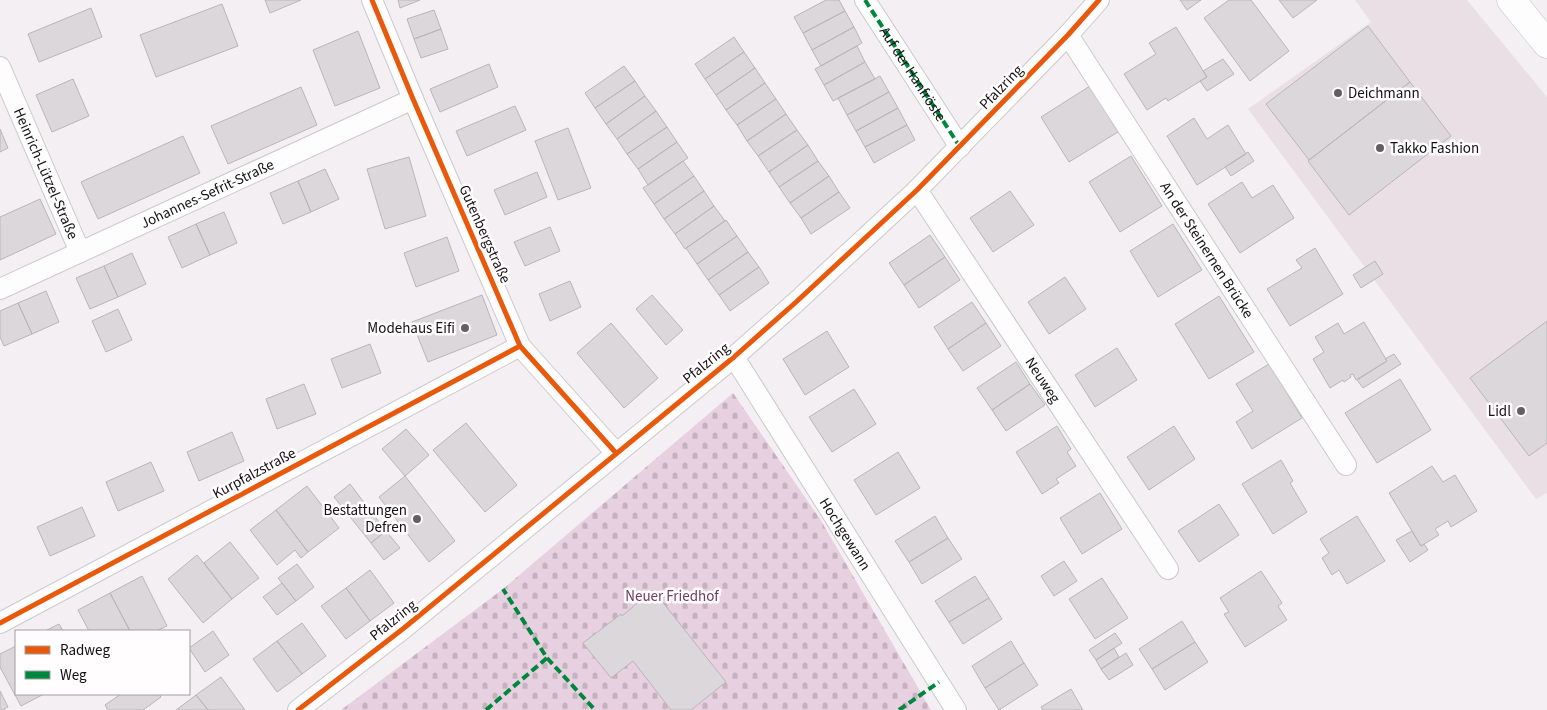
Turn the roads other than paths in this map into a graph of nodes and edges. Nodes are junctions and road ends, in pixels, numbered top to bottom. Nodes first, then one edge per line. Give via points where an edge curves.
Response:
1 (372, 0) edge
2 (865, 0) edge
3 (1099, 0) edge
4 (1512, 0) edge
5 (1068, 35) junction
6 (1547, 44) edge
7 (0, 67) edge
8 (413, 99) junction
9 (960, 147) junction
10 (917, 190) junction
11 (80, 252) junction
12 (0, 289) edge
13 (520, 346) junction
14 (734, 357) junction
15 (616, 453) junction
16 (1346, 465) dead end
17 (1168, 569) dead end
18 (0, 623) edge
19 (298, 710) edge
20 (956, 710) edge

1 - 8 street, Gutenbergstraße
2 - 9 street, Auf der Hanfröste
3 - 5 street, Pfalzring
4 - 6 main road
5 - 9 street, Pfalzring
5 - 16 street, An der Steinernen Brücke
7 - 11 street, Heinrich-Lützel-Straße
8 - 11 street, Johannes-Sefrit-Straße
8 - 13 street, Gutenbergstraße
9 - 10 street, Pfalzring
10 - 14 street, Pfalzring
10 - 17 street, Neuweg
11 - 12 street, Johannes-Sefrit-Straße
13 - 15 street, Gutenbergstraße
13 - 18 street, Kurpfalzstraße
14 - 15 street, Pfalzring
14 - 20 street, Hochgewann
15 - 19 street, Pfalzring via 404,628

